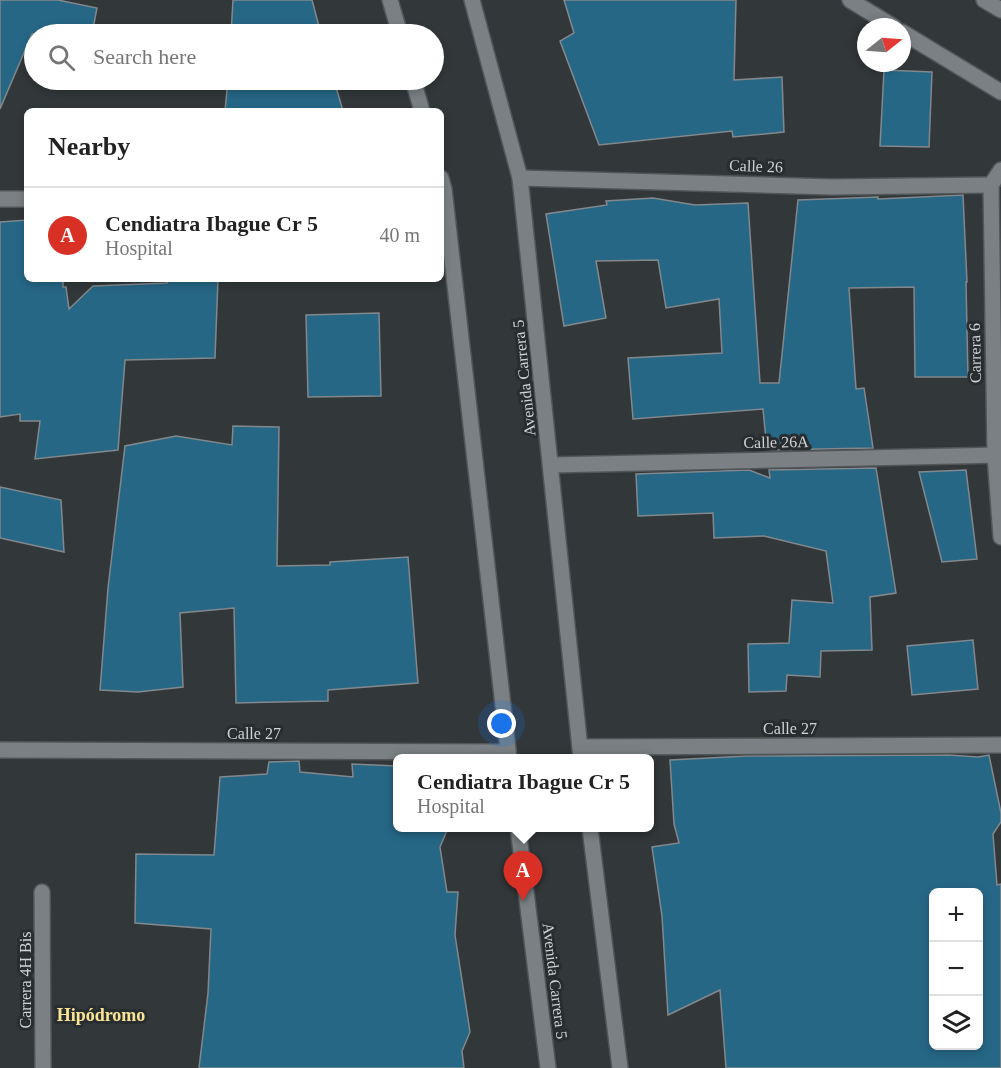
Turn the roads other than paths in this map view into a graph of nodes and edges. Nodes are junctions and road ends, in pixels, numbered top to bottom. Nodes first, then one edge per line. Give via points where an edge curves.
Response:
1 (390, 0) edge
2 (472, 0) edge
3 (850, 0) edge
4 (984, 0) edge
5 (1001, 10) edge
6 (879, 18) edge
7 (397, 24) edge
8 (911, 37) edge
9 (416, 90) edge
10 (1001, 92) edge
11 (421, 108) edge
12 (1001, 170) edge
13 (520, 178) junction
14 (991, 185) junction
15 (0, 199) edge
16 (24, 199) edge
17 (444, 203) edge
18 (998, 456) edge
19 (551, 465) junction
20 (1001, 537) edge
21 (1001, 746) edge
22 (0, 750) edge
23 (581, 753) edge
24 (406, 754) edge
25 (508, 754) edge
26 (518, 832) edge
27 (590, 832) edge
28 (42, 892) dead end
29 (43, 1068) edge
30 (548, 1068) edge
31 (620, 1068) edge

1 - 7 street
2 - 13 street, Avenida Carrera 5
3 - 6 street
4 - 5 street
8 - 10 street
9 - 11 street
12 - 14 street
13 - 14 street, Calle 26 via 832,187
13 - 19 street, Avenida Carrera 5
14 - 18 street, Carrera 6
15 - 16 street
17 - 25 street
18 - 19 street, Calle 26A
18 - 20 street, Carrera 6
19 - 23 street, Avenida Carrera 5
21 - 23 street, Calle 27
22 - 24 street, Calle 27
26 - 30 street, Avenida Carrera 5
27 - 31 street
28 - 29 street, Carrera 4H Bis

